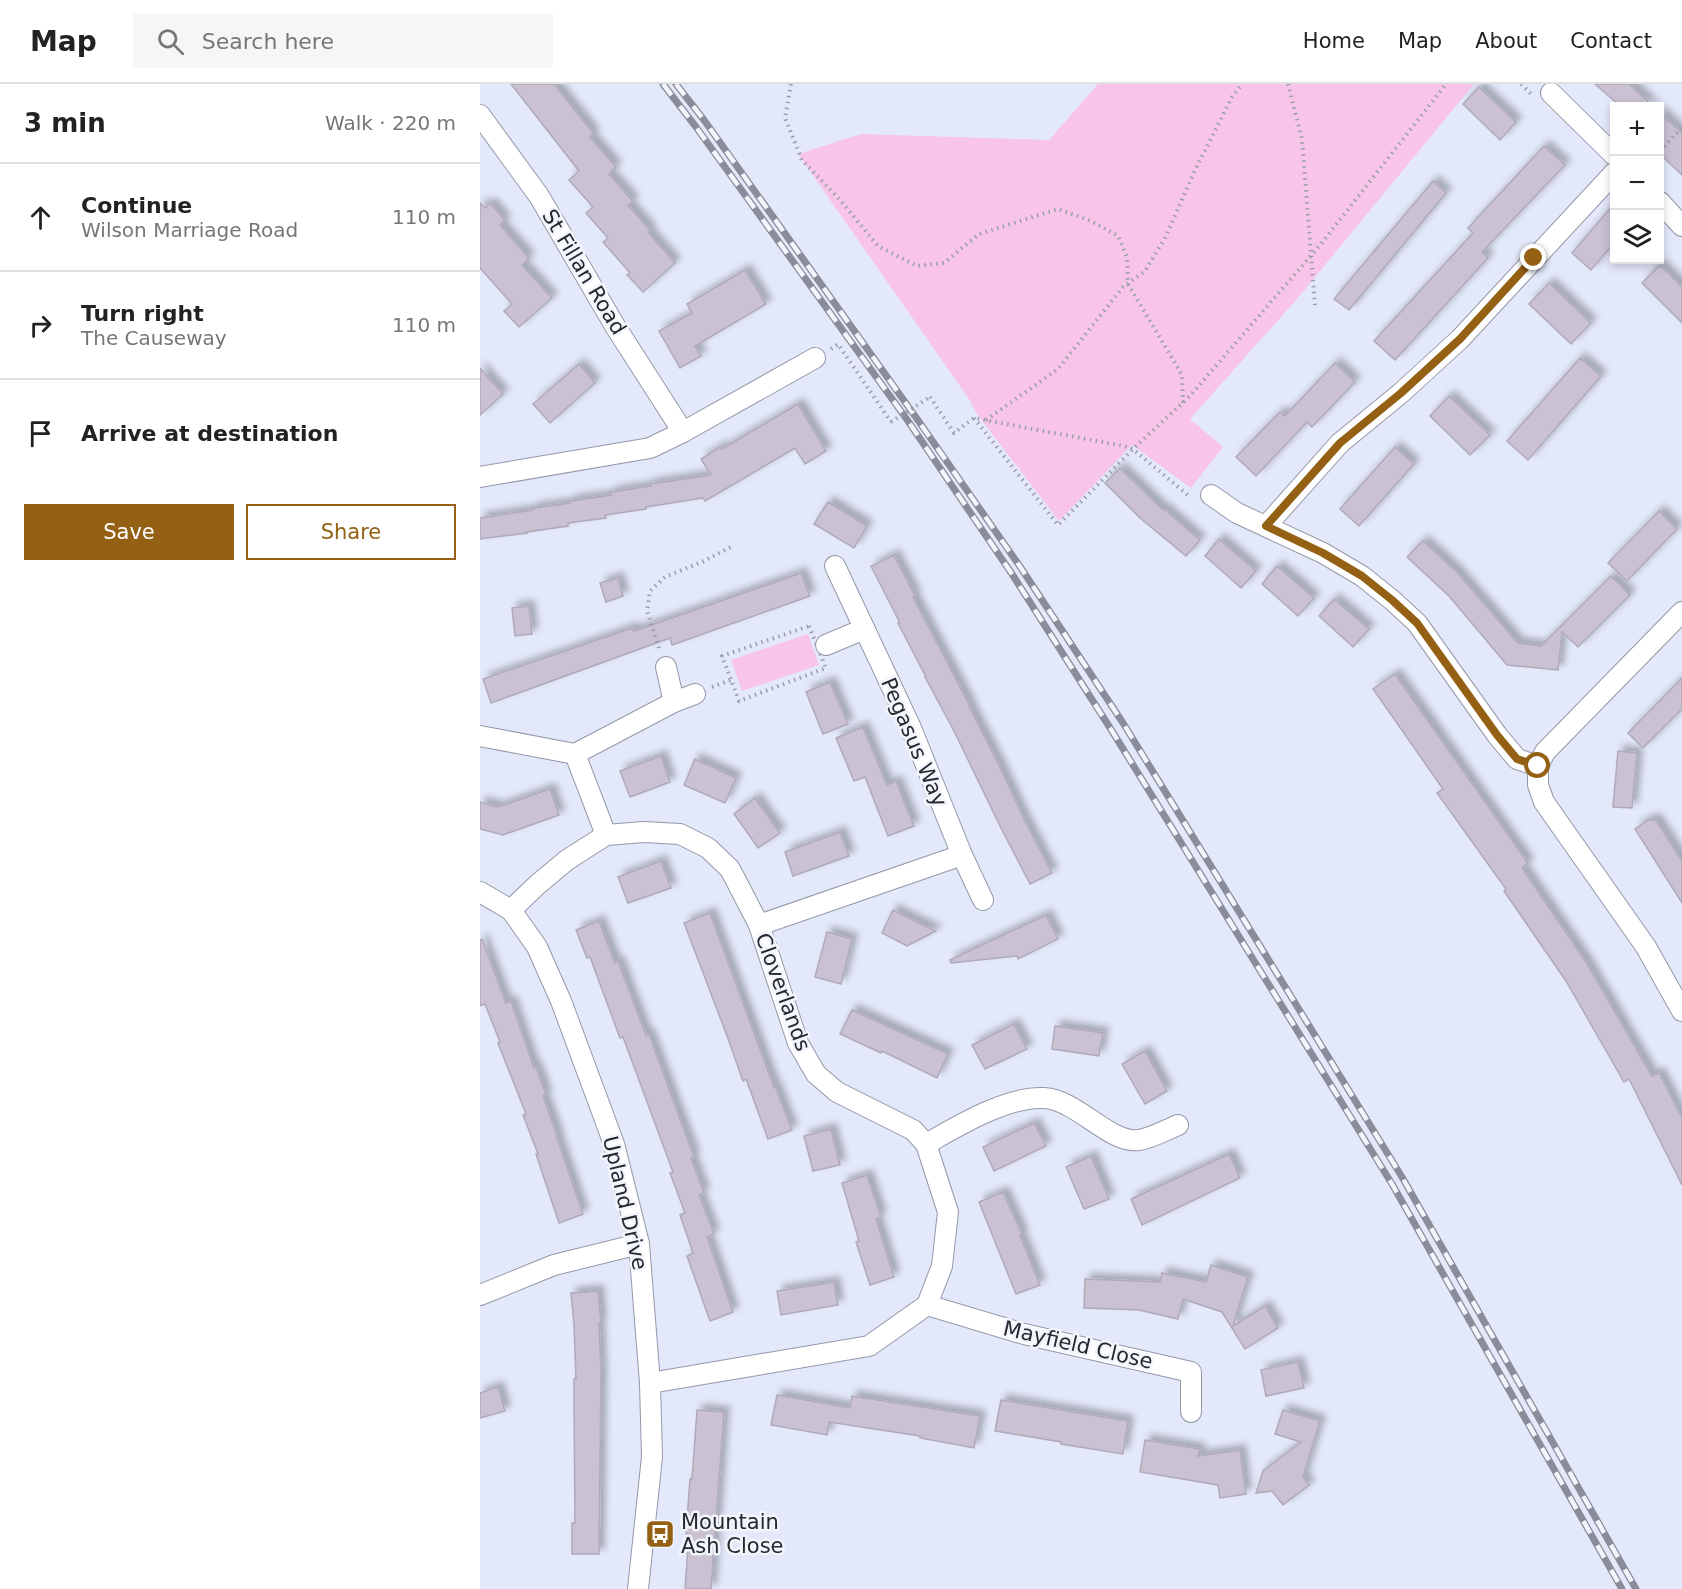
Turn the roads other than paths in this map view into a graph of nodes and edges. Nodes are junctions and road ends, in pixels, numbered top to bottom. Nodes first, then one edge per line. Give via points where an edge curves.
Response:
1 (1551, 93) dead end
2 (480, 115) edge
3 (1610, 151) edge
4 (1610, 177) edge
5 (1664, 207) edge
6 (1682, 226) edge
7 (815, 358) road end
8 (683, 432) junction
9 (480, 477) edge
10 (1211, 495) road end
11 (1266, 526) junction
12 (835, 566) dead end
13 (1682, 612) edge
14 (864, 629) junction
15 (826, 645) dead end
16 (666, 667) road end
17 (695, 694) dead end
18 (674, 702) junction
19 (480, 736) edge
20 (575, 754) junction
21 (1538, 766) junction
22 (606, 835) junction
23 (962, 855) junction
24 (480, 892) edge
25 (983, 900) dead end
26 (512, 910) junction
27 (759, 924) junction
28 (1682, 1011) edge
29 (1178, 1125) dead end
30 (926, 1144) junction
31 (639, 1244) junction
32 (480, 1295) edge
33 (927, 1305) junction
34 (650, 1383) junction
35 (1191, 1412) dead end
36 (638, 1589) edge

1 - 3 street
2 - 8 street, St Fillan Road via 538,195
4 - 11 street via 1460,339 1340,443
5 - 6 street
7 - 8 street
8 - 9 street via 650,448
10 - 11 street
11 - 21 street via 1323,553 1392,600 1417,623 1517,759
12 - 14 street, Pegasus Way
13 - 21 street via 1545,752
14 - 15 street
14 - 23 street, Pegasus Way via 911,728
16 - 18 street
17 - 18 street
18 - 20 street
19 - 20 street
20 - 22 street
21 - 28 street via 1538,785 1544,802 1646,948
22 - 26 street, Cloverlands via 567,860
22 - 27 street, Cloverlands via 681,834 708,848 730,869
23 - 25 street, Pegasus Way
23 - 27 street
24 - 26 street, Upland Drive
26 - 31 street, Upland Drive via 537,947 561,1001 614,1144
27 - 30 street, Cloverlands via 798,1043 816,1074 837,1092 913,1130
29 - 30 street via 1138,1140 1120,1137 1069,1105 1047,1098 1024,1098 973,1118
30 - 33 street via 948,1212 942,1266
31 - 32 street via 554,1265
31 - 34 street, Upland Drive
33 - 34 street via 869,1346
33 - 35 street, Mayfield Close via 1024,1334 1191,1372
34 - 36 street, Upland Drive via 652,1457

